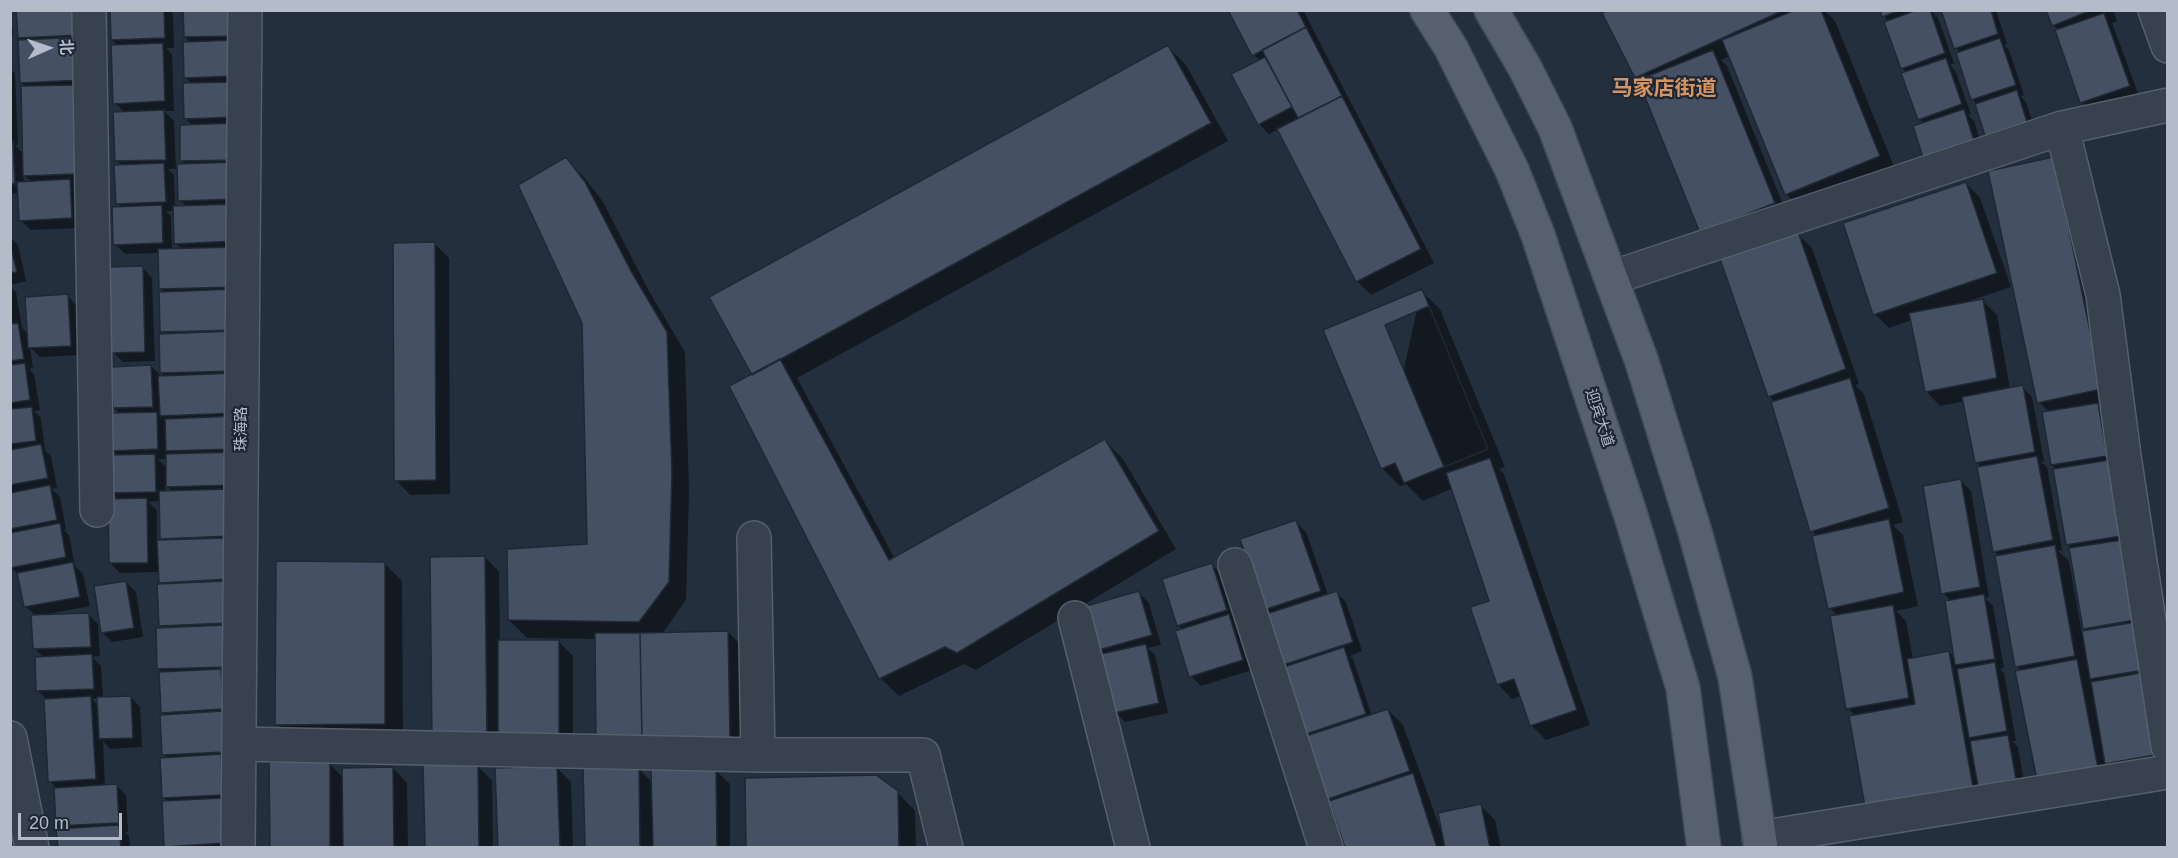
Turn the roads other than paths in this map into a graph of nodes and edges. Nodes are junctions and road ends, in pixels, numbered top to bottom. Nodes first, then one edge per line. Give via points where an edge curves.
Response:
1 (89, 10) edge
2 (245, 10) edge
3 (255, 10) edge
4 (1427, 10) edge
5 (1491, 10) edge
6 (2154, 10) edge
7 (2168, 46) edge
8 (2168, 105) edge
9 (2062, 128) junction
10 (1611, 278) junction
11 (97, 510) dead end
12 (754, 538) dead end
13 (1235, 565) dead end
14 (1075, 618) dead end
15 (10, 738) edge
16 (244, 744) junction
17 (2168, 746) edge
18 (758, 755) junction
19 (2168, 772) edge
20 (10, 794) edge
21 (1760, 843) edge
22 (21, 848) edge
23 (32, 848) edge
24 (238, 848) edge
25 (249, 848) edge
26 (946, 848) edge
27 (1133, 848) edge
28 (1326, 848) edge
29 (1704, 848) edge

1 - 11 street
2 - 16 street, 珠海路
3 - 16 street, 珠海路
4 - 29 main road, 迎宾大道 via 1451,48 1512,170 1538,235 1624,494 1683,688
5 - 10 main road via 1556,128
6 - 7 street
8 - 9 street
9 - 10 street
9 - 17 street via 2103,295
10 - 21 main road via 1642,362 1695,532 1734,676
12 - 18 street
13 - 28 street
14 - 27 street
15 - 23 street
16 - 18 street
16 - 24 street, 珠海路
16 - 25 street, 珠海路
18 - 26 street via 923,756
19 - 21 street
20 - 22 street

